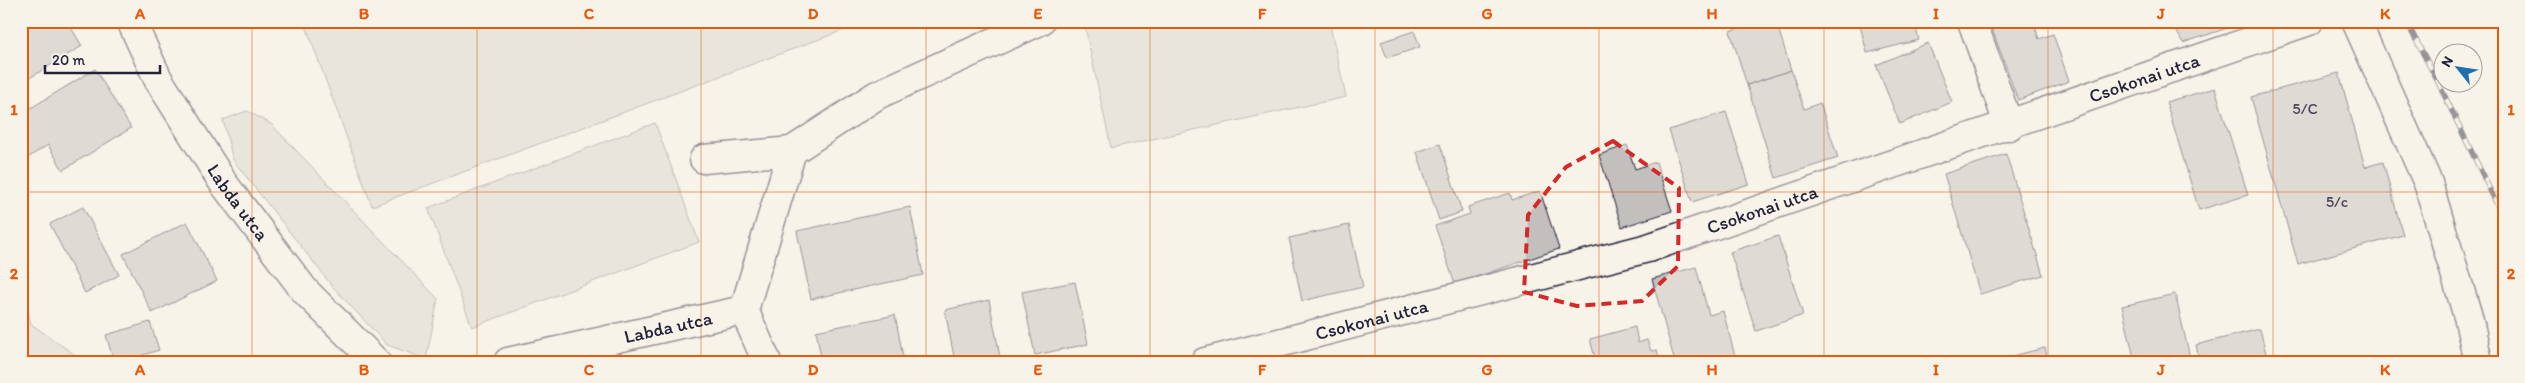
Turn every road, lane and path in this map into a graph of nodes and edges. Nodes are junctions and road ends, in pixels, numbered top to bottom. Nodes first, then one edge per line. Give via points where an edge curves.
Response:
1 (131, 21) edge
2 (1040, 21) edge
3 (1972, 21) edge
4 (2309, 21) edge
5 (2356, 21) edge
6 (2009, 126) junction
7 (792, 151) junction
8 (704, 159) dead end
9 (744, 310) junction
10 (376, 362) edge
11 (508, 362) edge
12 (767, 362) edge
13 (1204, 362) edge
14 (2478, 362) edge

1 - 10 street, Labda utca via 158,79 224,184 305,291
2 - 7 street via 877,95
3 - 6 street
4 - 6 street, Csokonai utca
5 - 14 street via 2428,183 2469,320
6 - 13 street, Csokonai utca via 1648,248
7 - 8 street
7 - 9 street
9 - 11 street, Labda utca
9 - 12 street

